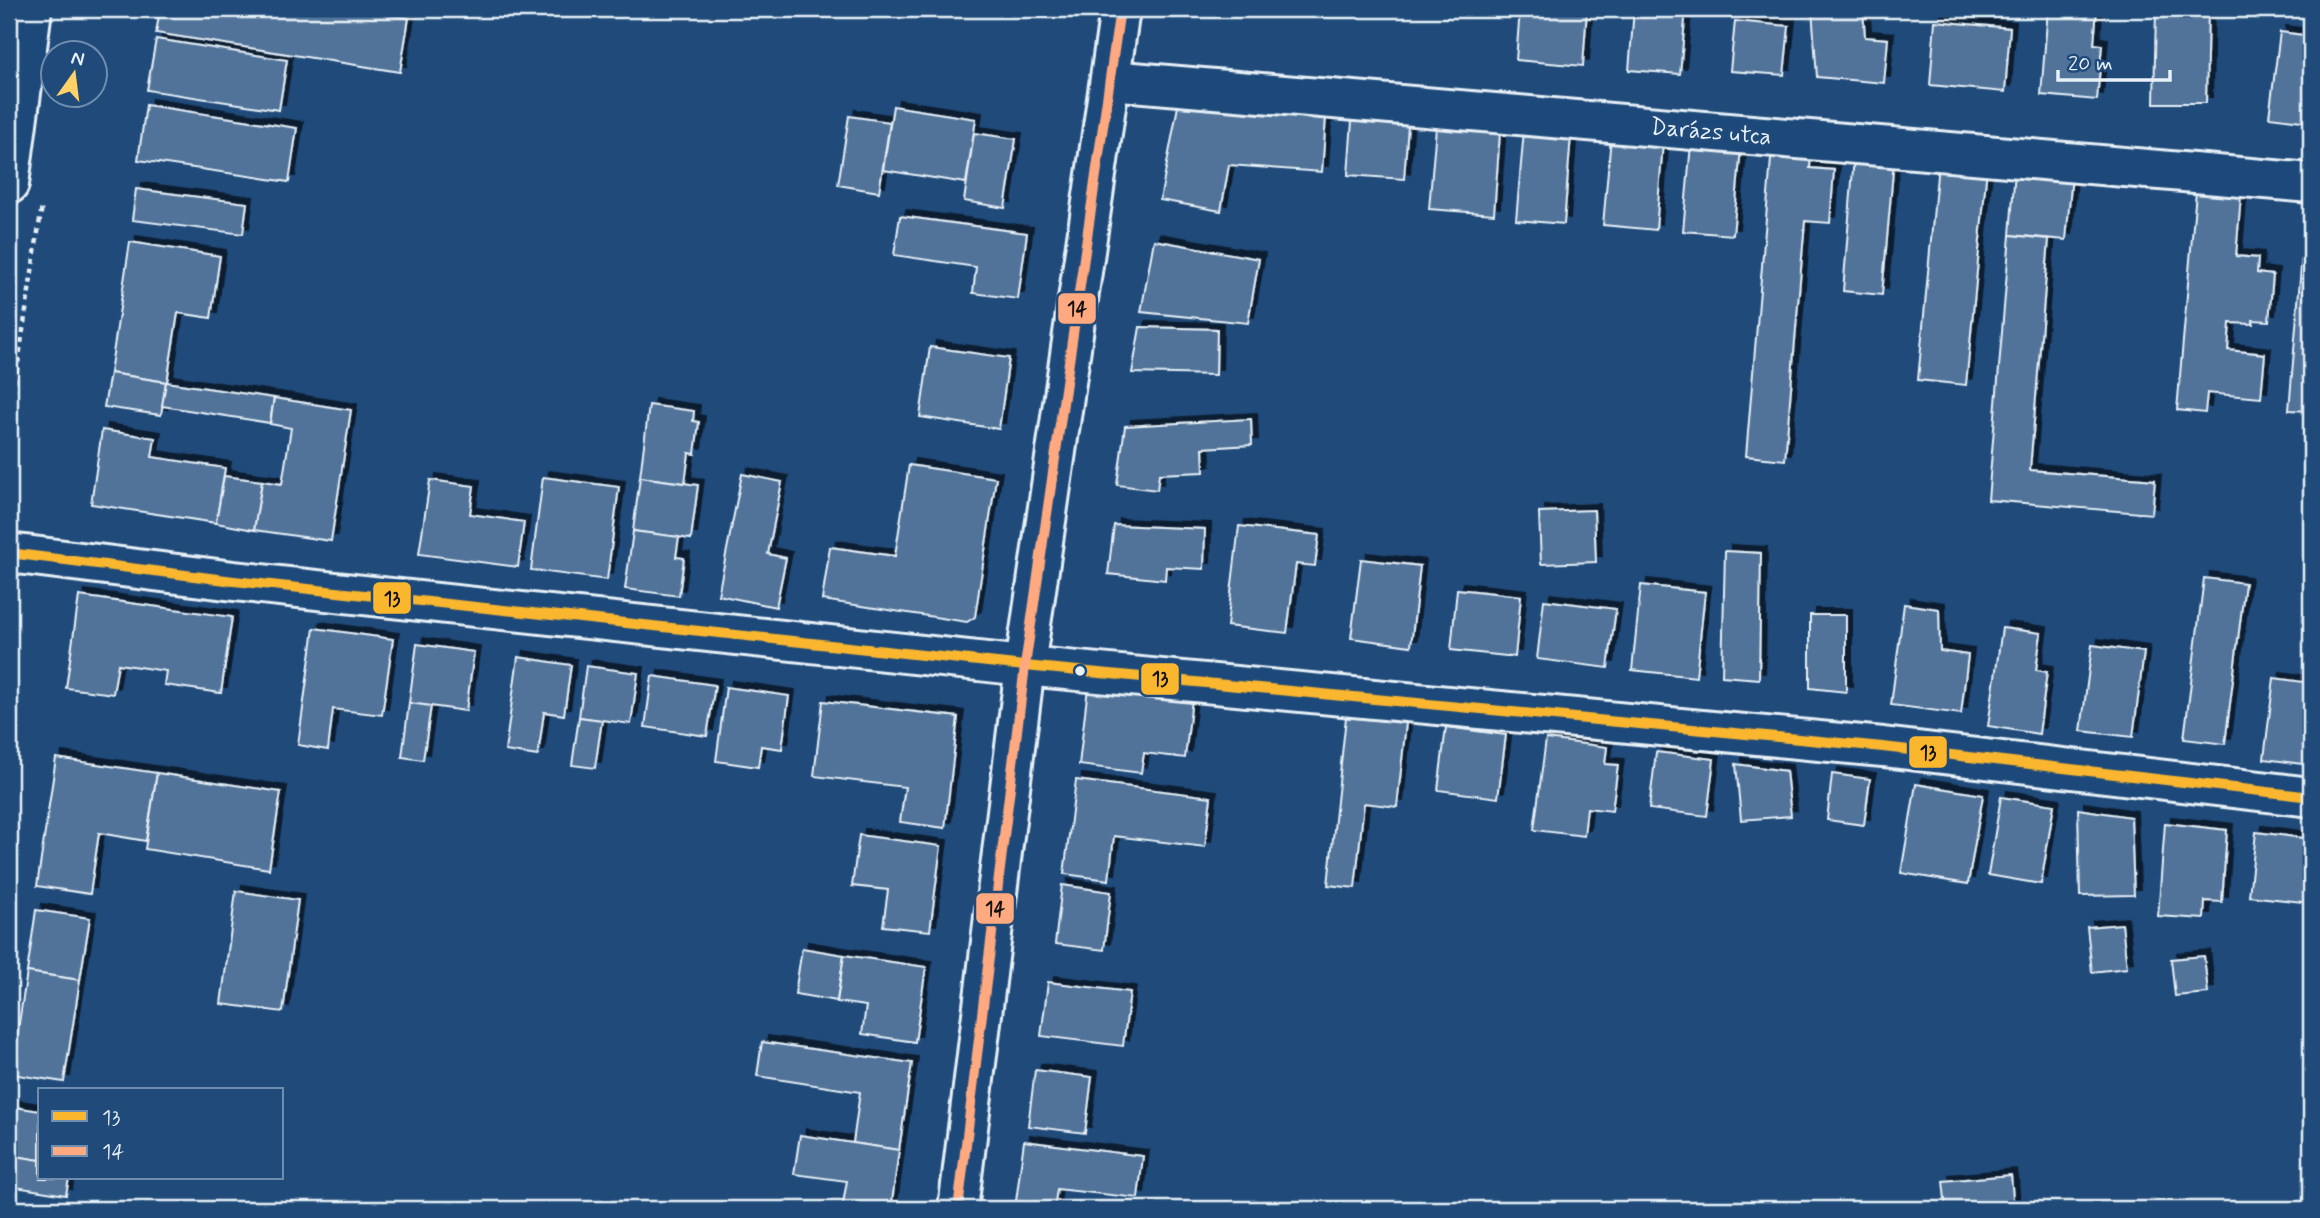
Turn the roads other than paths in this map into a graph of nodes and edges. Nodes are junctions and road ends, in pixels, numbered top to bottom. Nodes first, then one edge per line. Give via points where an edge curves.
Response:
1 (32, 9) edge
2 (1120, 9) edge
3 (1110, 80) junction
4 (2311, 183) edge
5 (9, 184) edge
6 (9, 553) edge
7 (1025, 666) junction
8 (2311, 797) edge
9 (958, 1209) edge

1 - 5 street
2 - 3 street
3 - 4 street, Darázs utca
3 - 7 street
6 - 7 street via 247,583
7 - 8 street via 1883,747
7 - 9 street

